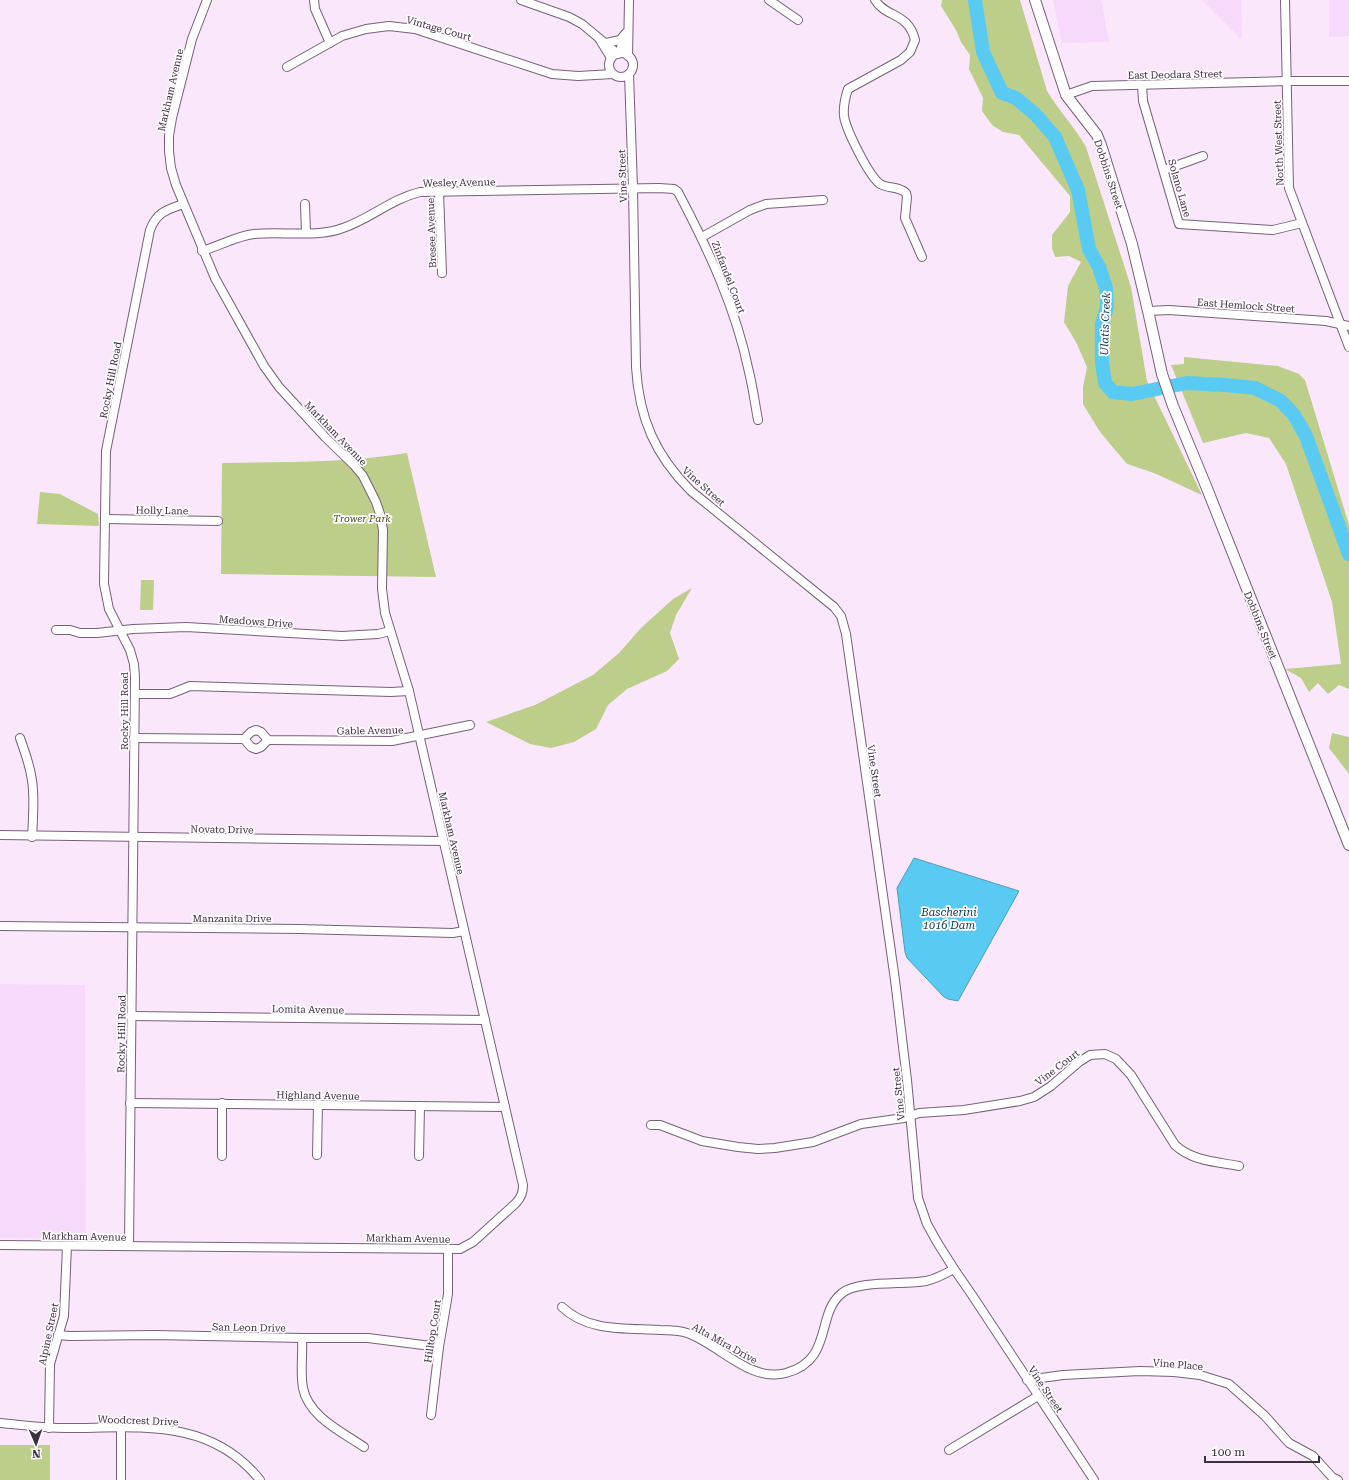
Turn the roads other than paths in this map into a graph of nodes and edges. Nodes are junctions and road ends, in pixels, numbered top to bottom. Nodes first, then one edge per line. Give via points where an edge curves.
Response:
1 (207, 0) edge
2 (314, 0) edge
3 (521, 0) edge
4 (629, 0) edge
5 (769, 0) edge
6 (875, 0) edge
7 (1035, 0) edge
8 (1285, 0) edge
9 (798, 20) dead end
10 (629, 25) junction
11 (595, 33) junction
12 (625, 34) junction
13 (330, 43) junction
14 (606, 43) junction
15 (628, 56) junction
16 (614, 58) junction
17 (287, 67) dead end
18 (613, 74) junction
19 (590, 75) junction
20 (625, 75) junction
21 (1287, 81) junction
22 (1349, 81) edge
23 (1142, 85) junction
24 (1066, 95) junction
25 (1203, 156) dead end
26 (1164, 170) junction
27 (632, 188) junction
28 (439, 192) junction
29 (823, 200) dead end
30 (183, 204) junction
31 (305, 204) dead end
32 (1302, 223) junction
33 (306, 233) junction
34 (702, 237) junction
35 (202, 251) junction
36 (922, 257) dead end
37 (442, 273) dead end
38 (1148, 311) junction
39 (1345, 325) edge
40 (1349, 347) edge
41 (758, 420) dead end
42 (105, 520) junction
43 (218, 521) dead end
44 (56, 630) dead end
45 (120, 630) junction
46 (390, 631) junction
47 (409, 691) junction
48 (135, 694) junction
49 (470, 725) dead end
50 (420, 736) junction
51 (20, 738) dead end
52 (134, 738) junction
53 (244, 739) junction
54 (268, 740) junction
55 (0, 835) edge
56 (32, 837) junction
57 (133, 838) junction
58 (443, 841) junction
59 (1349, 845) edge
60 (0, 926) edge
61 (132, 928) junction
62 (464, 931) junction
63 (131, 1016) junction
64 (485, 1020) junction
65 (130, 1103) junction
66 (222, 1103) junction
67 (318, 1104) junction
68 (420, 1106) junction
69 (505, 1107) junction
70 (911, 1115) junction
71 (651, 1125) dead end
72 (317, 1155) dead end
73 (222, 1156) dead end
74 (419, 1156) dead end
75 (1239, 1166) dead end
76 (0, 1245) edge
77 (67, 1246) junction
78 (129, 1246) junction
79 (448, 1249) junction
80 (954, 1269) junction
81 (562, 1307) dead end
82 (58, 1334) junction
83 (302, 1338) junction
84 (439, 1347) junction
85 (1027, 1380) junction
86 (1038, 1396) junction
87 (431, 1415) dead end
88 (0, 1423) edge
89 (49, 1428) junction
90 (121, 1428) junction
91 (364, 1447) dead end
92 (949, 1450) dead end
93 (121, 1480) edge
94 (260, 1480) edge
95 (1094, 1480) edge
96 (1338, 1480) edge

1 - 30 street, Markham Avenue via 192,38 169,136 171,168
2 - 13 street via 315,9
3 - 11 street via 569,16
4 - 10 street
5 - 9 street
6 - 36 street via 907,23 915,40 910,52 900,60 848,89 844,105 845,124 858,152 880,184 898,188 906,193 905,218
7 - 24 main road, Dobbins Street
8 - 21 street, North West Street
10 - 12 street
10 - 15 street
11 - 14 street
11 - 16 street
12 - 14 street via 620,40
12 - 16 street
13 - 17 street, Vintage Court
13 - 19 street, Vintage Court via 366,28 402,27 428,33 552,74
14 - 16 street
15 - 16 street
15 - 20 street, Vine Street via 633,64
16 - 18 street
16 - 19 street
18 - 19 street, Vintage Court
18 - 20 street
20 - 27 street, Vine Street via 629,98
21 - 22 street, East Deodara Street
21 - 23 street, East Deodara Street
21 - 32 street, North West Street via 1289,188
23 - 24 street, East Deodara Street via 1092,86
23 - 26 street, Solano Lane via 1143,101
24 - 38 main road, Dobbins Street via 1101,145 1132,244
25 - 26 street
26 - 32 street, Solano Lane via 1179,224 1273,230
27 - 28 street, Wesley Avenue
27 - 34 street, Zinfandel Court via 674,189
27 - 70 street, Vine Street via 637,383 641,405 653,439 674,472 691,491 834,607 841,616 846,634 895,980
28 - 33 street, Wesley Avenue via 408,195 342,229
28 - 37 street, Bresee Avenue
29 - 34 street via 766,204
30 - 35 street, Markham Avenue
30 - 42 street, Rocky Hill Road via 160,214 153,221 150,230 106,451
31 - 33 street
32 - 39 street, North West Street
33 - 35 street, Wesley Avenue via 243,236
34 - 41 street, Zinfandel Court via 737,327 749,371
35 - 46 street, Markham Avenue via 233,313 264,366 283,392 354,465 370,488 383,530 382,589
38 - 39 street, East Hemlock Street via 1169,310 1326,321
38 - 59 main road, Dobbins Street via 1162,374 1173,406
39 - 40 street, North West Street
42 - 43 street, Holly Lane
42 - 45 street, Rocky Hill Road via 104,584 109,609
44 - 45 street, Meadows Drive via 97,634
45 - 46 street, Meadows Drive via 186,627 342,636
45 - 48 street, Rocky Hill Road via 132,657
46 - 47 street, Markham Avenue
47 - 48 street via 190,686 170,694
47 - 50 street, Markham Avenue
48 - 52 street, Rocky Hill Road
49 - 50 street, Gable Avenue
50 - 54 street, Gable Avenue via 392,742
50 - 58 street, Markham Avenue
51 - 56 street via 33,784
52 - 53 street, Gable Avenue
52 - 57 street, Rocky Hill Road
53 - 54 street, Gable Avenue via 251,747 256,748
53 - 54 street, Gable Avenue via 256,730
55 - 56 street, Novato Drive
56 - 57 street, Novato Drive
57 - 58 street, Novato Drive
57 - 61 street, Rocky Hill Road
58 - 62 street, Markham Avenue
60 - 61 street, Manzanita Drive
61 - 62 street, Manzanita Drive
61 - 63 street, Rocky Hill Road
62 - 64 street, Markham Avenue
63 - 64 street, Lomita Avenue
63 - 65 street, Rocky Hill Road
64 - 69 street, Markham Avenue
65 - 66 street, Highland Avenue
65 - 78 street, Rocky Hill Road
66 - 67 street, Highland Avenue
66 - 73 street
67 - 68 street, Highland Avenue
67 - 72 street
68 - 69 street, Highland Avenue
68 - 74 street
69 - 79 street, Markham Avenue via 523,1191 520,1198 473,1242 460,1249
70 - 71 street, Vine Court via 857,1125 813,1142 758,1149 702,1141 660,1125
70 - 75 street, Vine Court via 964,1110 1034,1097 1090,1055 1105,1054 1116,1059 1131,1075 1181,1151 1194,1157
70 - 80 street, Vine Street via 918,1198 928,1224
76 - 77 street, Markham Avenue
77 - 78 street, Markham Avenue
77 - 82 street, Alpine Street via 64,1316
78 - 79 street, Markham Avenue
79 - 84 street, Hilltop Court via 448,1294
80 - 81 street, Alta Mira Drive via 926,1281 860,1286 844,1292 831,1307 821,1343 812,1357 794,1370 774,1375 746,1367 686,1333 588,1323
80 - 85 street, Vine Street
82 - 83 street, San Leon Drive
82 - 89 street, Alpine Street via 50,1364
83 - 84 street, San Leon Drive via 368,1338
83 - 91 street via 302,1377 306,1399 318,1415
84 - 87 street, Hilltop Court
85 - 86 street, Vine Street
85 - 96 street, Vine Place via 1063,1375 1140,1371 1200,1375 1229,1384 1265,1416 1289,1443 1313,1456
86 - 92 street
86 - 95 street, Vine Street
88 - 89 street, Woodcrest Drive
89 - 90 street, Woodcrest Drive
90 - 93 street
90 - 94 street, Woodcrest Drive via 171,1429 203,1438 229,1451

